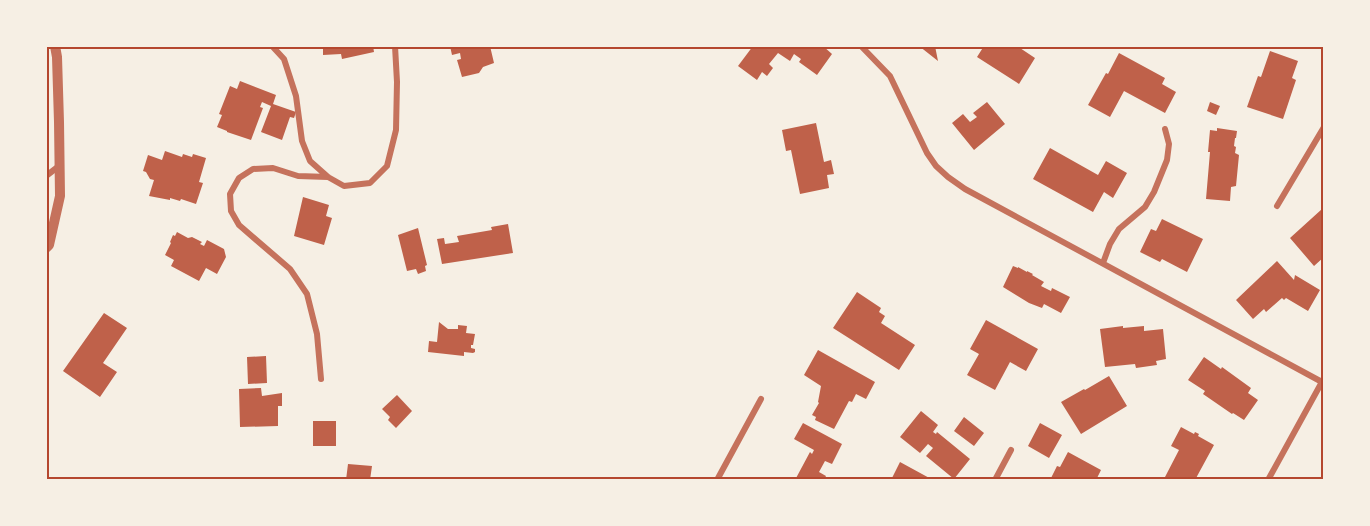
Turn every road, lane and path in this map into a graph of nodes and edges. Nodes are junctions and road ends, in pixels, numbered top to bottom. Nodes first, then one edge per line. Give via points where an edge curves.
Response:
1 (55, 46) edge
2 (272, 46) edge
3 (395, 46) edge
4 (861, 46) edge
5 (1323, 127) edge
6 (1165, 129) dead end
7 (60, 166) junction
8 (46, 176) edge
9 (328, 177) junction
10 (1278, 206) dead end
11 (46, 248) edge
12 (1103, 263) junction
13 (321, 379) dead end
14 (1323, 381) edge
15 (760, 399) dead end
16 (1011, 450) dead end
17 (717, 480) edge
18 (995, 480) edge
19 (1268, 480) edge

1 - 7 street
2 - 9 street via 284,59 310,161
3 - 9 street via 396,129 387,166 370,183 344,186
4 - 12 street via 890,76 927,153 948,177
5 - 10 street
6 - 12 street via 1169,144 1167,160 1154,192 1145,207 1119,229
7 - 8 street
7 - 11 street via 60,196
9 - 13 street via 298,176 273,168 253,169 239,178 230,194 231,211 239,225 290,269 307,294 317,334
12 - 14 street
14 - 19 street
15 - 17 street
16 - 18 street

